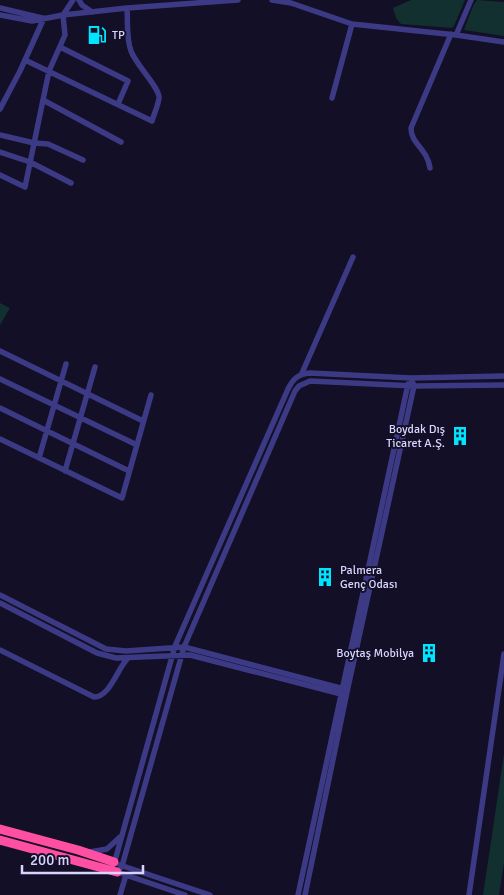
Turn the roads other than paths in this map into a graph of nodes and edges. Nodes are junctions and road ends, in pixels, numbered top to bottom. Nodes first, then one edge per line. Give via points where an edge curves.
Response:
1 (73, 0) edge
2 (80, 0) edge
3 (238, 0) edge
4 (272, 0) edge
5 (470, 0) edge
6 (0, 8) edge
7 (127, 8) junction
8 (92, 12) junction
9 (0, 15) edge
10 (63, 15) junction
11 (44, 18) junction
12 (352, 24) junction
13 (454, 35) junction
14 (504, 42) edge
15 (60, 47) junction
16 (25, 60) junction
17 (49, 71) junction
18 (332, 98) dead end
19 (43, 100) junction
20 (118, 104) junction
21 (0, 109) edge
22 (0, 135) edge
23 (122, 142) dead end
24 (34, 143) junction
25 (0, 152) edge
26 (83, 160) dead end
27 (30, 162) junction
28 (430, 168) dead end
29 (0, 175) edge
30 (71, 183) dead end
31 (354, 257) dead end
32 (0, 351) edge
33 (66, 364) dead end
34 (95, 368) dead end
35 (302, 374) junction
36 (504, 376) edge
37 (411, 378) junction
38 (0, 379) edge
39 (61, 381) junction
40 (504, 385) edge
41 (407, 386) junction
42 (414, 386) junction
43 (87, 394) junction
44 (151, 395) dead end
45 (54, 405) junction
46 (0, 408) edge
47 (80, 418) junction
48 (143, 421) junction
49 (47, 431) junction
50 (0, 439) edge
51 (73, 444) junction
52 (136, 446) junction
53 (39, 458) junction
54 (66, 471) junction
55 (129, 471) junction
56 (0, 595) edge
57 (0, 603) edge
58 (175, 646) junction
59 (184, 646) junction
60 (0, 650) edge
61 (504, 654) edge
62 (182, 655) junction
63 (172, 657) junction
64 (128, 658) junction
65 (343, 691) junction
66 (0, 829) edge
67 (122, 835) junction
68 (0, 840) edge
69 (78, 850) junction
70 (120, 869) junction
71 (120, 895) edge
72 (185, 895) edge
73 (210, 895) edge
74 (298, 895) edge
75 (305, 895) edge
76 (469, 895) edge

1 - 10 street
2 - 8 street
3 - 7 street
4 - 12 street via 291,3
5 - 13 street
6 - 11 street
7 - 8 street
7 - 20 street via 131,52 157,88 159,99 152,121
8 - 10 street
9 - 11 street via 32,21
10 - 11 street
10 - 15 street via 65,35
11 - 16 street
12 - 13 street
12 - 18 street
13 - 14 street
13 - 28 street via 411,128 413,139 424,152
15 - 17 street
15 - 20 street via 128,81
16 - 17 street
16 - 21 street
17 - 19 street
17 - 20 street
19 - 23 street
19 - 24 street
22 - 24 street
24 - 26 street via 48,144
24 - 27 street
25 - 27 street
27 - 29 street via 25,187
27 - 30 street
31 - 35 street
32 - 39 street
33 - 39 street
34 - 43 street
35 - 37 street
35 - 58 street via 291,383
36 - 37 street
37 - 41 street
37 - 42 street
38 - 45 street
39 - 43 street
39 - 45 street
40 - 42 street
41 - 42 street
41 - 59 street via 310,381 299,386
41 - 65 street
42 - 65 street
43 - 47 street
43 - 48 street
44 - 48 street
45 - 47 street
45 - 49 street
46 - 49 street
47 - 51 street
47 - 52 street
48 - 52 street
49 - 51 street
49 - 53 street
50 - 53 street
51 - 54 street
51 - 55 street
52 - 55 street
53 - 54 street
54 - 55 street via 122,498
56 - 58 street via 106,649 126,651
57 - 64 street via 97,653 112,658
58 - 59 street
58 - 63 street
59 - 62 street
59 - 65 street
60 - 64 street via 94,698 104,694
61 - 76 street
62 - 63 street
62 - 65 street
62 - 70 street
63 - 64 street
63 - 67 street
65 - 74 street
65 - 75 street
66 - 69 highway
67 - 69 street via 104,850
67 - 70 street
68 - 70 highway
69 - 70 highway
70 - 71 street
70 - 72 street
70 - 73 street

